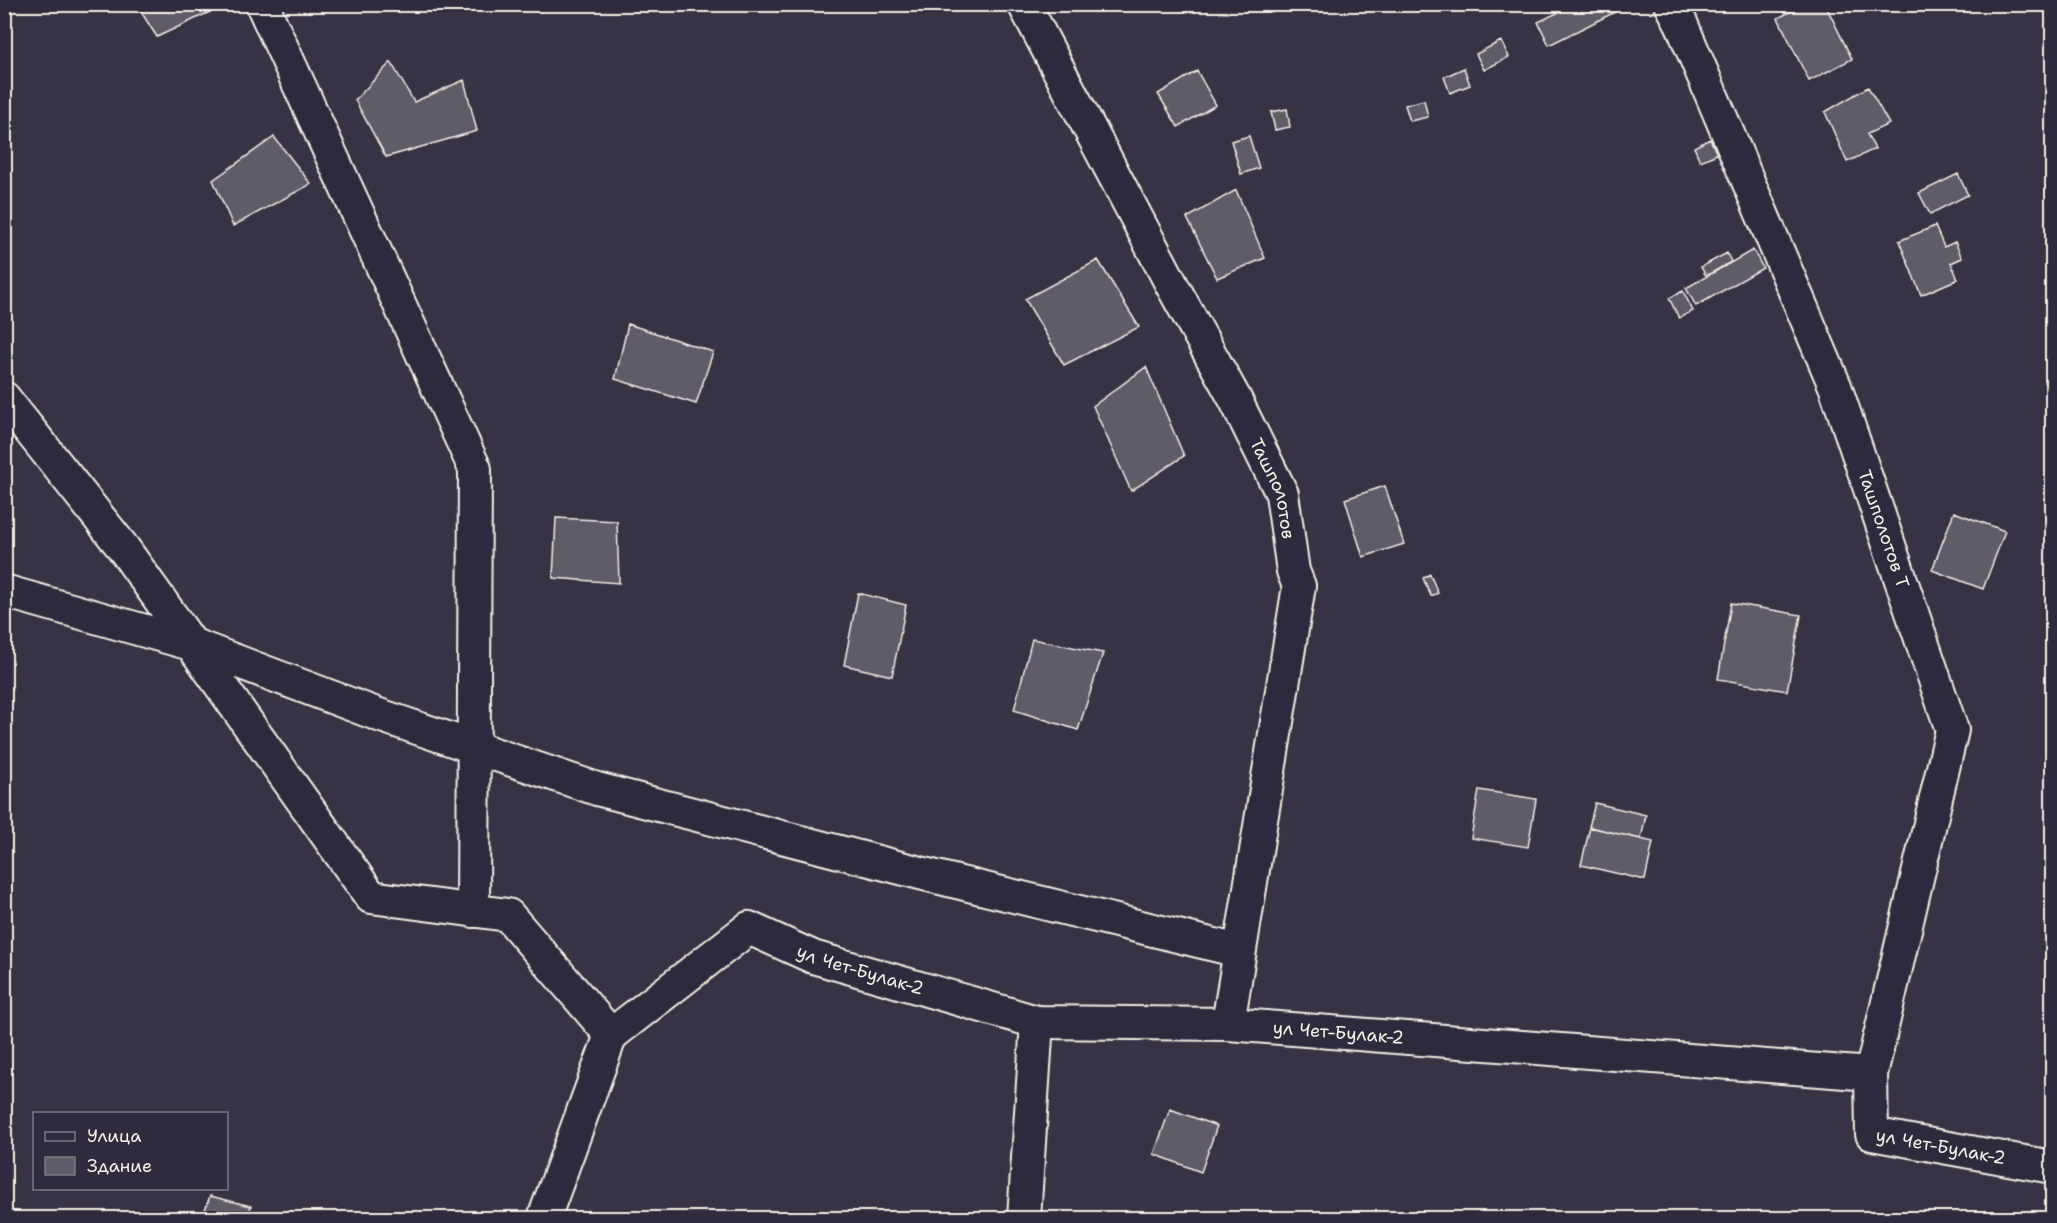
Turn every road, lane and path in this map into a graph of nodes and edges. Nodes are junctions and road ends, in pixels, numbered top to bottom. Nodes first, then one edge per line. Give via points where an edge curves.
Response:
1 (262, 4) edge
2 (1024, 4) edge
3 (1671, 4) edge
4 (4, 398) edge
5 (4, 591) edge
6 (191, 644) junction
7 (473, 747) junction
8 (473, 910) junction
9 (1239, 951) junction
10 (1037, 1022) junction
11 (1227, 1024) junction
12 (611, 1035) junction
13 (1871, 1074) junction
14 (2052, 1167) edge
15 (544, 1218) edge
16 (1024, 1218) edge

1 - 7 street via 475,469
2 - 9 street, Ташполотов via 1282,494 1293,572 1299,586
3 - 13 street, Ташполотов Т via 1835,386 1952,730
4 - 6 street via 124,549
5 - 6 street
6 - 7 street
6 - 8 street via 371,897
7 - 8 street
7 - 9 street via 597,789
8 - 12 street via 508,915
9 - 11 street, Ташполотов
10 - 11 street, ул Чет-Булак-2
10 - 12 street, ул Чет-Булак-2 via 813,957 749,928
10 - 16 street
11 - 13 street, ул Чет-Булак-2
12 - 15 street
13 - 14 street, ул Чет-Булак-2 via 1872,1134

